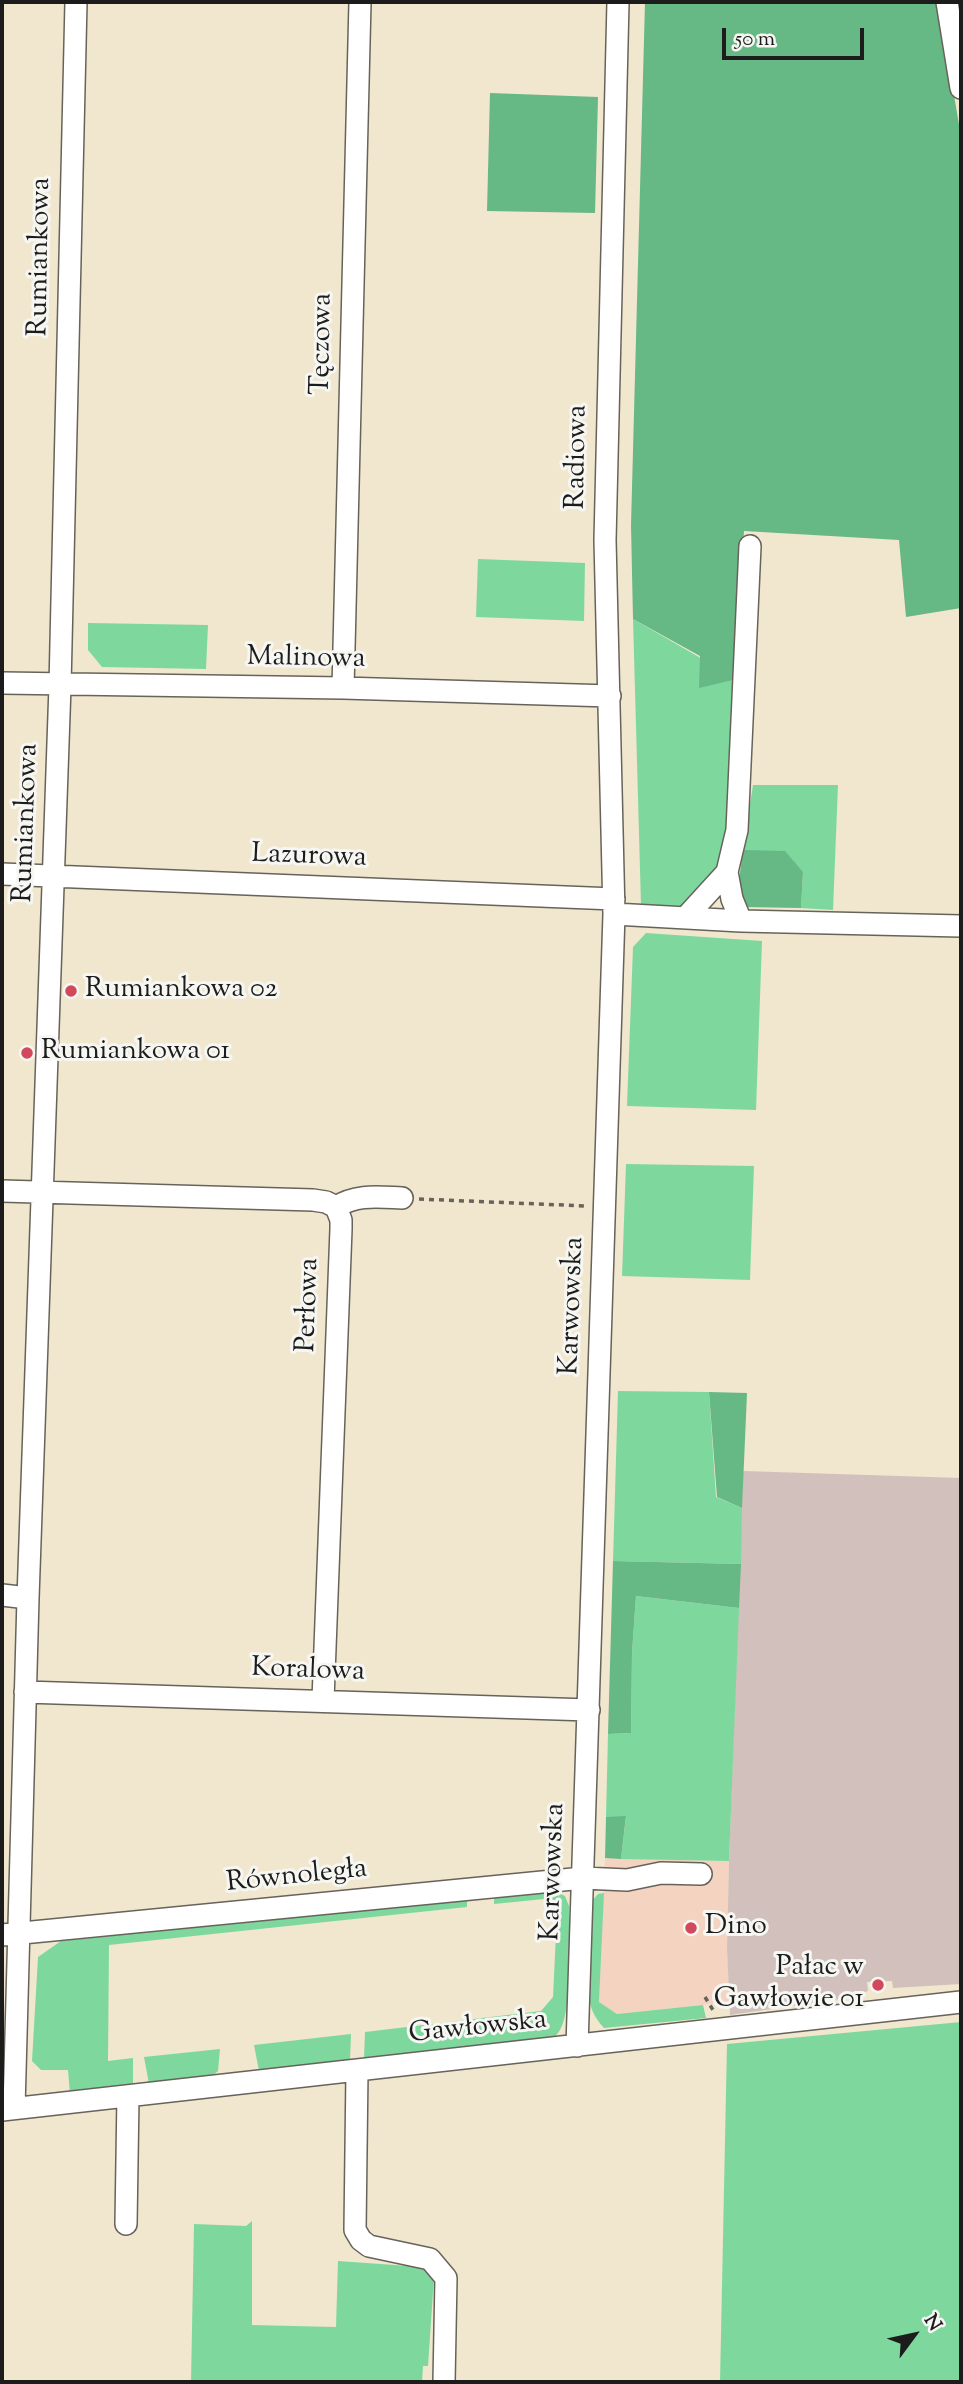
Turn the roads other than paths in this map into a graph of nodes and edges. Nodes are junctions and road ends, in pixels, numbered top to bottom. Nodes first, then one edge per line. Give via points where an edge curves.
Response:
1 (76, 2) edge
2 (360, 2) edge
3 (618, 2) edge
4 (947, 2) edge
5 (961, 88) edge
6 (750, 547) dead end
7 (2, 683) edge
8 (60, 686) junction
9 (343, 688) junction
10 (610, 696) junction
11 (727, 872) junction
12 (2, 874) edge
13 (54, 875) junction
14 (614, 906) junction
15 (685, 918) junction
16 (741, 921) junction
17 (961, 926) edge
18 (2, 1191) edge
19 (44, 1193) junction
20 (402, 1198) road end
21 (336, 1207) junction
22 (2, 1595) edge
23 (28, 1598) junction
24 (25, 1692) junction
25 (323, 1700) junction
26 (589, 1710) junction
27 (701, 1874) dead end
28 (583, 1878) junction
29 (10, 1935) edge
30 (961, 2002) edge
31 (577, 2046) junction
32 (357, 2071) junction
33 (128, 2096) junction
34 (8, 2109) edge
35 (125, 2224) dead end
36 (444, 2382) edge

1 - 8 street, Rumiankowa
2 - 9 street, Tęczowa
3 - 10 street, Radiowa via 605,540
4 - 5 street
6 - 11 street via 737,830
7 - 8 street, Malinowa
8 - 9 street, Malinowa
8 - 13 street, Rumiankowa
9 - 10 street, Malinowa
10 - 14 street, Radiowa
11 - 15 street
11 - 16 street
12 - 13 street, Lazurowa
13 - 14 street, Lazurowa
13 - 19 street, Rumiankowa
14 - 15 street
14 - 26 street, Karwowska
15 - 16 street
16 - 17 street
18 - 19 street
19 - 21 street via 313,1200
19 - 23 street, Rumiankowa
20 - 21 street via 362,1196
21 - 25 street, Perłowa via 341,1229
22 - 23 street
23 - 24 street, Rumiankowa
24 - 25 street, Koralowa
24 - 29 street, Rumiankowa
25 - 26 street, Koralowa
26 - 28 street, Karwowska
27 - 28 street, Równoległa
28 - 29 street, Równoległa
28 - 31 street, Karwowska
29 - 34 street, Rumiankowa
30 - 31 street, Gawłowska
31 - 32 street, Gawłowska
32 - 33 street, Gawłowska
32 - 36 street via 355,2230 369,2246 430,2259 446,2278
33 - 34 street, Gawłowska
33 - 35 street

